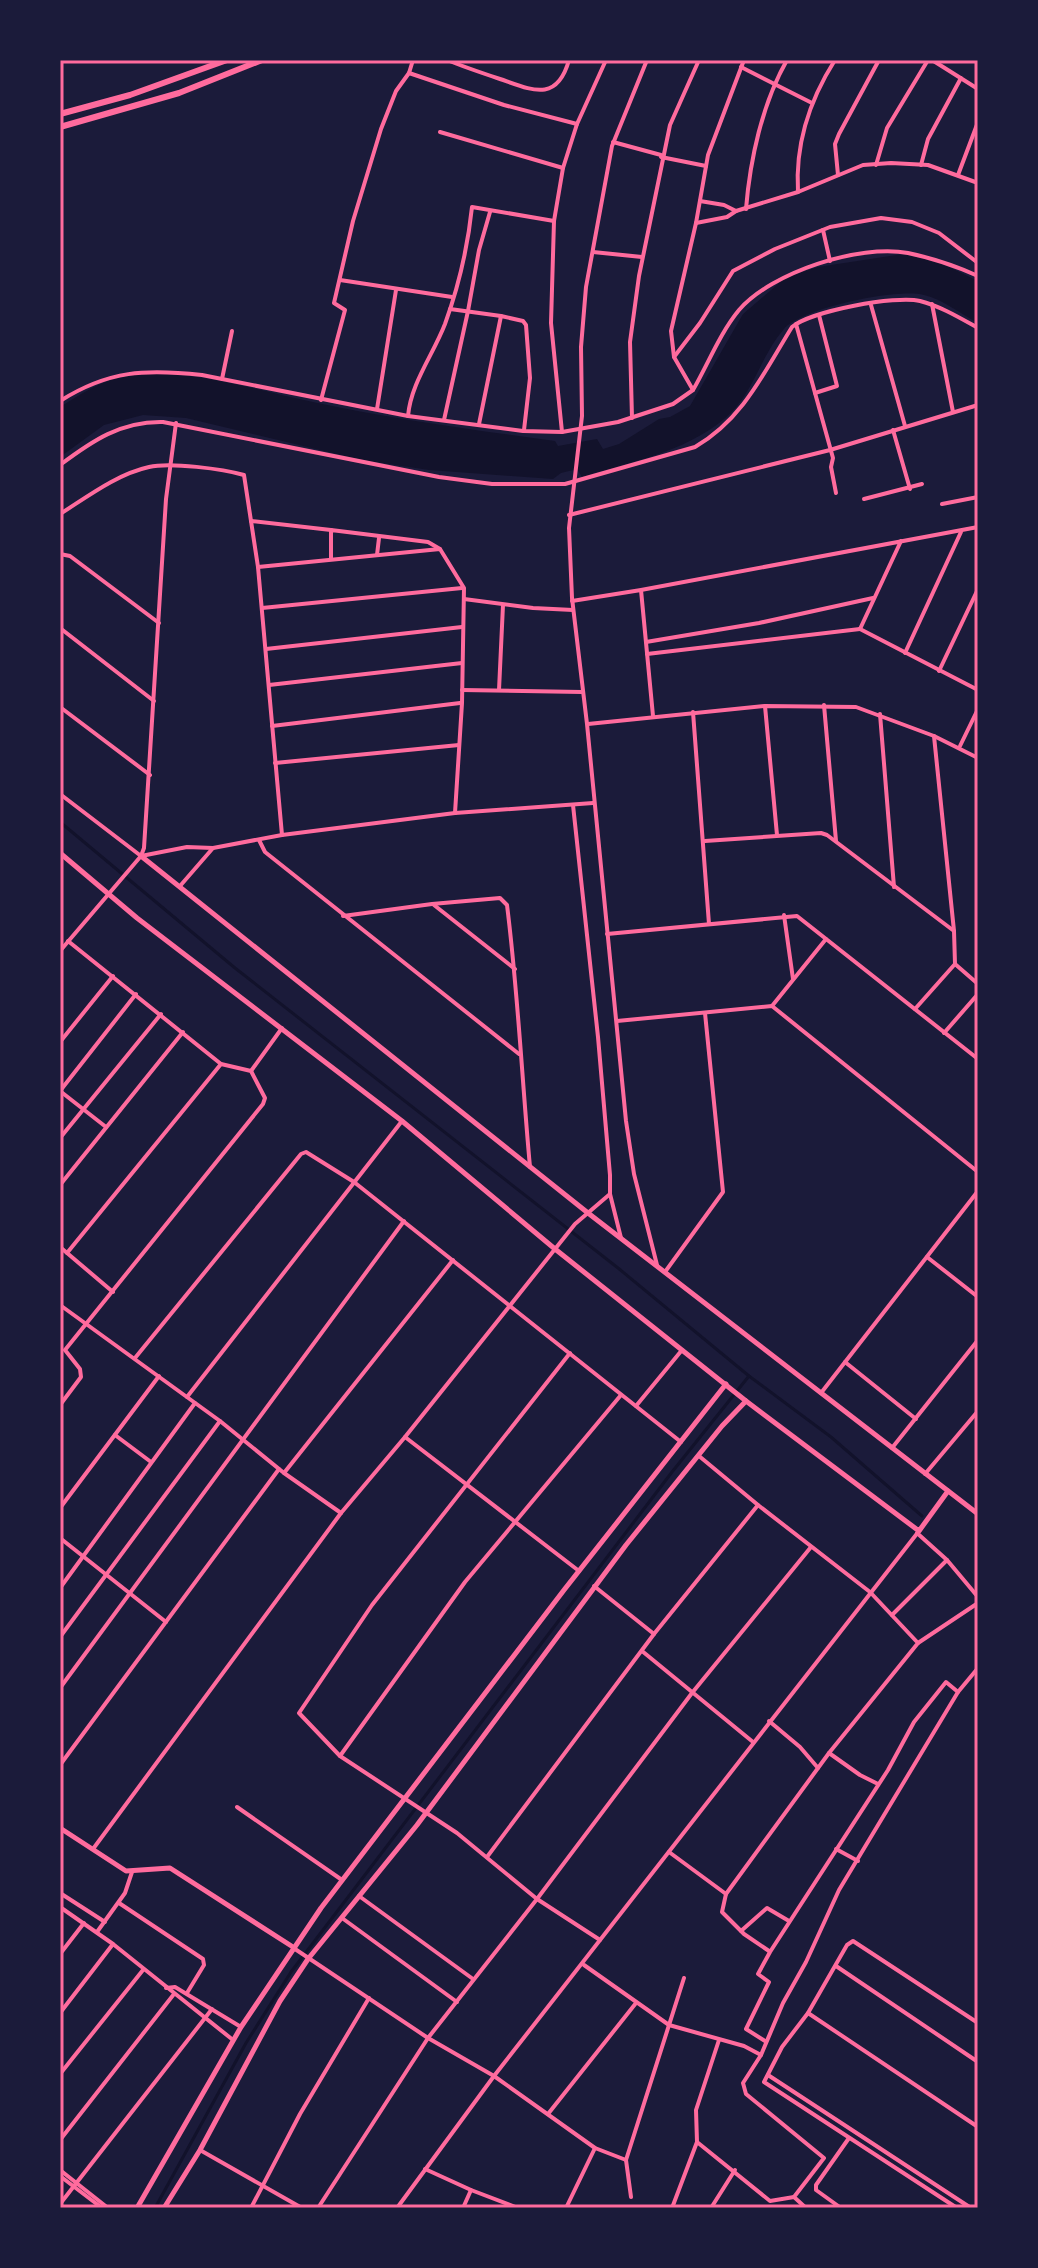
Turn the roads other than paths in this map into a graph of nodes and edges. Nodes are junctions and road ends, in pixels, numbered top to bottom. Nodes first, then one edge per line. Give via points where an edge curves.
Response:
1 (227, 60) edge
2 (262, 60) edge
3 (413, 60) edge
4 (447, 60) edge
5 (569, 60) edge
6 (606, 60) edge
7 (647, 60) edge
8 (699, 60) edge
9 (744, 60) edge
10 (787, 60) edge
11 (835, 60) edge
12 (879, 60) edge
13 (930, 60) edge
14 (741, 67) junction
15 (409, 73) junction
16 (961, 78) junction
17 (775, 85) junction
18 (978, 89) edge
19 (812, 103) junction
20 (60, 114) edge
21 (978, 122) edge
22 (577, 124) junction
23 (60, 127) edge
24 (440, 132) dead end
25 (613, 142) junction
26 (662, 156) junction
27 (876, 165) junction
28 (921, 165) junction
29 (706, 166) junction
30 (563, 168) junction
31 (838, 175) junction
32 (958, 175) junction
33 (978, 183) edge
34 (798, 192) junction
35 (700, 201) junction
36 (746, 209) junction
37 (736, 211) junction
38 (490, 212) junction
39 (554, 221) junction
40 (696, 223) junction
41 (823, 230) junction
42 (592, 252) junction
43 (642, 257) junction
44 (830, 261) junction
45 (978, 263) edge
46 (978, 276) edge
47 (339, 280) junction
48 (396, 290) junction
49 (452, 297) junction
50 (871, 304) junction
51 (932, 304) junction
52 (449, 309) junction
53 (468, 311) junction
54 (819, 315) junction
55 (501, 316) junction
56 (796, 324) junction
57 (978, 328) edge
58 (232, 331) dead end
59 (674, 357) junction
60 (222, 379) junction
61 (693, 390) junction
62 (815, 393) junction
63 (321, 400) junction
64 (60, 401) edge
65 (978, 405) edge
66 (377, 409) junction
67 (953, 412) junction
68 (408, 416) junction
69 (632, 418) junction
70 (444, 420) junction
71 (176, 423) junction
72 (479, 424) junction
73 (905, 426) junction
74 (580, 429) junction
75 (893, 430) junction
76 (523, 431) junction
77 (562, 432) junction
78 (830, 450) junction
79 (60, 465) edge
80 (170, 466) junction
81 (574, 480) junction
82 (922, 484) dead end
83 (910, 488) junction
84 (836, 493) dead end
85 (978, 497) edge
86 (864, 499) dead end
87 (942, 504) dead end
88 (60, 514) edge
89 (569, 515) junction
90 (251, 521) junction
91 (978, 527) edge
92 (331, 530) junction
93 (961, 531) junction
94 (379, 537) junction
95 (901, 540) junction
96 (440, 549) junction
97 (60, 554) edge
98 (377, 555) junction
99 (331, 560) junction
100 (258, 567) junction
101 (464, 588) junction
102 (978, 589) edge
103 (641, 590) junction
104 (873, 598) junction
105 (463, 599) junction
106 (572, 601) junction
107 (503, 605) junction
108 (262, 608) junction
109 (573, 610) junction
110 (159, 623) junction
111 (462, 627) junction
112 (60, 628) edge
113 (860, 629) junction
114 (646, 642) junction
115 (266, 649) junction
116 (905, 653) junction
117 (647, 654) junction
118 (462, 663) junction
119 (939, 671) junction
120 (269, 685) junction
121 (462, 690) junction
122 (499, 690) junction
123 (978, 690) edge
124 (582, 692) junction
125 (154, 701) junction
126 (462, 703) junction
127 (824, 705) junction
128 (765, 706) junction
129 (60, 707) edge
130 (978, 709) edge
131 (693, 712) junction
132 (880, 714) junction
133 (653, 716) junction
134 (587, 724) junction
135 (272, 726) junction
136 (934, 736) junction
137 (459, 745) junction
138 (959, 747) junction
139 (978, 758) edge
140 (275, 763) junction
141 (150, 775) junction
142 (60, 794) edge
143 (594, 803) junction
144 (573, 805) junction
145 (455, 813) junction
146 (282, 835) junction
147 (777, 835) junction
148 (259, 840) junction
149 (705, 841) junction
150 (836, 841) junction
151 (213, 848) junction
152 (60, 853) edge
153 (140, 858) junction
154 (180, 886) junction
155 (894, 887) junction
156 (111, 891) junction
157 (432, 904) junction
158 (784, 915) junction
159 (343, 916) junction
160 (709, 924) junction
161 (954, 931) junction
162 (607, 934) junction
163 (826, 939) junction
164 (68, 941) junction
165 (60, 951) edge
166 (955, 964) junction
167 (515, 969) junction
168 (113, 976) junction
169 (793, 979) junction
170 (978, 984) edge
171 (136, 994) junction
172 (978, 994) edge
173 (772, 1006) junction
174 (915, 1009) junction
175 (705, 1013) junction
176 (161, 1014) junction
177 (617, 1021) junction
178 (282, 1028) junction
179 (183, 1032) junction
180 (944, 1033) junction
181 (60, 1042) edge
182 (520, 1055) junction
183 (978, 1059) edge
184 (221, 1064) junction
185 (251, 1071) junction
186 (60, 1091) edge
187 (84, 1109) junction
188 (402, 1121) junction
189 (106, 1127) junction
190 (60, 1138) edge
191 (530, 1167) junction
192 (978, 1172) edge
193 (354, 1182) junction
194 (60, 1185) edge
195 (978, 1191) edge
196 (610, 1194) junction
197 (588, 1213) junction
198 (404, 1221) junction
199 (621, 1238) junction
200 (60, 1247) edge
201 (555, 1249) junction
202 (67, 1253) junction
203 (927, 1257) junction
204 (453, 1260) junction
205 (657, 1265) junction
206 (665, 1272) junction
207 (114, 1292) junction
208 (978, 1297) edge
209 (60, 1305) edge
210 (509, 1305) junction
211 (86, 1325) junction
212 (978, 1340) edge
213 (62, 1350) edge
214 (682, 1350) junction
215 (570, 1353) junction
216 (135, 1358) junction
217 (845, 1362) junction
218 (159, 1376) junction
219 (727, 1385) junction
220 (821, 1393) junction
221 (621, 1394) junction
222 (187, 1397) junction
223 (745, 1400) junction
224 (195, 1403) junction
225 (60, 1405) edge
226 (636, 1406) junction
227 (978, 1411) edge
228 (916, 1419) junction
229 (220, 1421) junction
230 (115, 1435) junction
231 (405, 1437) junction
232 (242, 1438) junction
233 (681, 1442) junction
234 (892, 1448) junction
235 (699, 1456) junction
236 (151, 1462) junction
237 (282, 1471) junction
238 (925, 1474) junction
239 (468, 1483) junction
240 (948, 1491) junction
241 (758, 1505) junction
242 (60, 1508) edge
243 (341, 1513) junction
244 (978, 1514) edge
245 (514, 1522) junction
246 (918, 1532) junction
247 (60, 1538) edge
248 (811, 1547) junction
249 (84, 1556) junction
250 (947, 1560) junction
251 (579, 1571) junction
252 (106, 1575) junction
253 (594, 1586) junction
254 (60, 1588) edge
255 (870, 1592) junction
256 (129, 1593) junction
257 (978, 1597) edge
258 (978, 1603) edge
259 (892, 1615) junction
260 (166, 1622) junction
261 (654, 1634) junction
262 (60, 1637) edge
263 (918, 1643) junction
264 (642, 1651) junction
265 (978, 1668) edge
266 (60, 1688) edge
267 (958, 1692) junction
268 (692, 1693) junction
269 (769, 1721) junction
270 (753, 1742) junction
271 (829, 1753) junction
272 (340, 1756) junction
273 (60, 1764) edge
274 (818, 1768) junction
275 (879, 1784) junction
276 (406, 1801) junction
277 (237, 1807) dead end
278 (424, 1813) junction
279 (60, 1828) edge
280 (836, 1849) junction
281 (92, 1851) junction
282 (669, 1852) junction
283 (487, 1857) junction
284 (858, 1861) junction
285 (132, 1872) junction
286 (342, 1880) junction
287 (60, 1893) edge
288 (726, 1894) junction
289 (359, 1896) junction
290 (537, 1899) junction
291 (119, 1903) junction
292 (60, 1907) edge
293 (342, 1918) junction
294 (789, 1921) junction
295 (105, 1922) junction
296 (84, 1923) junction
297 (741, 1931) junction
298 (97, 1932) junction
299 (600, 1940) junction
300 (113, 1944) junction
301 (295, 1949) junction
302 (770, 1952) junction
303 (60, 1954) edge
304 (307, 1959) junction
305 (583, 1964) junction
306 (836, 1966) junction
307 (143, 1970) junction
308 (684, 1978) dead end
309 (474, 1980) junction
310 (166, 1988) junction
311 (187, 1993) junction
312 (174, 1994) junction
313 (369, 1998) junction
314 (457, 2002) junction
315 (636, 2003) junction
316 (212, 2009) junction
317 (60, 2013) edge
318 (808, 2013) junction
319 (205, 2018) junction
320 (978, 2023) edge
321 (669, 2025) junction
322 (241, 2027) junction
323 (428, 2038) junction
324 (233, 2040) junction
325 (719, 2040) junction
326 (765, 2041) junction
327 (761, 2055) junction
328 (978, 2062) edge
329 (60, 2074) edge
330 (768, 2075) junction
331 (494, 2076) junction
332 (548, 2115) junction
333 (978, 2127) edge
334 (849, 2138) junction
335 (60, 2140) edge
336 (697, 2142) junction
337 (595, 2148) junction
338 (200, 2150) junction
339 (626, 2160) junction
340 (425, 2169) junction
341 (735, 2170) junction
342 (60, 2173) edge
343 (75, 2184) junction
344 (263, 2184) junction
345 (471, 2190) junction
346 (631, 2197) dead end
347 (794, 2197) junction
348 (60, 2204) edge
349 (102, 2208) edge
350 (108, 2208) edge
351 (137, 2208) edge
352 (164, 2208) edge
353 (251, 2208) edge
354 (302, 2208) edge
355 (318, 2208) edge
356 (397, 2208) edge
357 (463, 2208) edge
358 (518, 2208) edge
359 (566, 2208) edge
360 (672, 2208) edge
361 (711, 2208) edge
362 (806, 2208) edge
363 (841, 2208) edge
364 (957, 2208) edge
365 (971, 2208) edge

1 - 20 highway
2 - 23 highway via 153,102
3 - 15 street
4 - 5 street via 534,91 558,83
6 - 22 street
7 - 25 street
8 - 26 street
9 - 14 street
10 - 17 street
11 - 19 street
12 - 31 street via 835,144
13 - 16 street
13 - 27 street via 887,128
14 - 17 street
14 - 29 street
15 - 22 street
15 - 47 street via 381,129
16 - 18 street
16 - 28 street via 928,139
17 - 19 street
17 - 36 street via 751,168
19 - 34 street via 796,166
21 - 32 street
22 - 30 street
24 - 30 street
25 - 26 street
25 - 42 street
26 - 29 street
26 - 43 street
27 - 28 street
27 - 31 street
28 - 32 street
29 - 35 street
30 - 39 street
31 - 34 street
32 - 33 street
34 - 36 street
35 - 37 street
35 - 40 street
36 - 37 street
37 - 40 street
38 - 39 street
38 - 49 street via 472,207
38 - 53 street
39 - 77 street via 551,323
40 - 59 street via 673,318
41 - 44 street
41 - 45 street via 881,218 912,222 939,233
41 - 59 street via 733,271
42 - 43 street
42 - 74 street via 582,332
43 - 69 street via 630,342
44 - 46 street via 906,253
44 - 61 street via 779,279 740,310
47 - 48 street
47 - 63 street via 334,304 345,310
48 - 49 street
48 - 66 street
49 - 52 street
50 - 51 street via 902,298
50 - 54 street
50 - 73 street
51 - 57 street
51 - 67 street
52 - 53 street
52 - 68 street via 410,395
53 - 55 street
53 - 70 street
54 - 56 street
54 - 62 street via 837,386
55 - 72 street
55 - 76 street via 526,325 530,378
56 - 62 street
56 - 81 street via 738,414 713,437 695,447
58 - 60 street
59 - 61 street
60 - 63 street
60 - 64 street via 160,371 111,376
61 - 69 street via 673,404
62 - 78 street
63 - 66 street
65 - 67 street
66 - 68 street
67 - 73 street
68 - 70 street
69 - 74 street
70 - 72 street
71 - 79 street via 117,429
71 - 80 street
71 - 81 street via 439,477 492,484
72 - 76 street
73 - 75 street
74 - 77 street
74 - 81 street
75 - 78 street
75 - 83 street
76 - 77 street
78 - 84 street
78 - 89 street
80 - 88 street via 128,474
80 - 90 street via 244,475
80 - 110 street
81 - 89 street
82 - 83 street
83 - 86 street
85 - 87 street
89 - 106 street
90 - 92 street
90 - 100 street
91 - 93 street
92 - 94 street
92 - 99 street
93 - 95 street
93 - 116 street
94 - 96 street via 428,542
94 - 98 street
95 - 103 street
95 - 104 street
96 - 98 street
96 - 101 street
97 - 110 street via 70,556
98 - 99 street
99 - 100 street
100 - 108 street
101 - 105 street
101 - 108 street
102 - 119 street
103 - 106 street
103 - 114 street
104 - 113 street
104 - 114 street
105 - 107 street
105 - 111 street
106 - 109 street
107 - 109 street
107 - 122 street
108 - 115 street
109 - 124 street
110 - 125 street
111 - 115 street
111 - 118 street
112 - 125 street
113 - 116 street
113 - 117 street
114 - 117 street
115 - 120 street
116 - 119 street
117 - 133 street
118 - 120 street
118 - 121 street
119 - 123 street
120 - 135 street
121 - 122 street
121 - 126 street
122 - 124 street
124 - 134 street
125 - 141 street
126 - 135 street
126 - 137 street
127 - 128 street
127 - 132 street
127 - 150 street
128 - 131 street
128 - 147 street
129 - 141 street
130 - 138 street
131 - 133 street
131 - 149 street
132 - 136 street
132 - 155 street
133 - 134 street
134 - 143 street
135 - 140 street
136 - 138 street
136 - 161 street
137 - 140 street
137 - 145 street
138 - 139 street
140 - 146 street
141 - 153 street
142 - 153 street
143 - 144 street
143 - 162 street
144 - 145 street
144 - 196 street
145 - 146 street
146 - 148 street
147 - 149 street
147 - 150 street via 821,833
148 - 151 street
148 - 159 street via 265,852
149 - 160 street
150 - 155 street
151 - 153 street via 187,847
151 - 154 street
152 - 156 street
153 - 154 street
153 - 156 street
154 - 191 street
155 - 161 street
156 - 164 street
156 - 178 street
157 - 159 street
157 - 167 street
157 - 167 street via 504,900
158 - 160 street
158 - 163 street via 797,916
158 - 169 street
159 - 182 street
160 - 162 street
161 - 166 street
162 - 177 street
163 - 169 street
163 - 174 street
164 - 165 street
164 - 168 street
166 - 170 street
166 - 174 street
167 - 182 street
168 - 171 street
168 - 181 street
169 - 173 street
171 - 176 street
171 - 186 street
172 - 180 street
173 - 175 street
173 - 192 street
174 - 180 street
175 - 177 street
175 - 206 street via 723,1192
176 - 179 street
176 - 187 street
177 - 205 street via 634,1174
178 - 185 street
178 - 188 street
179 - 184 street
179 - 189 street
180 - 183 street
182 - 191 street
184 - 185 street
184 - 202 street
185 - 207 street via 263,1104
186 - 187 street
187 - 189 street
187 - 190 street
188 - 193 street
188 - 201 street
189 - 194 street
191 - 197 street
193 - 198 street
193 - 216 street via 312,1153 301,1154
193 - 222 street
195 - 203 street
196 - 197 street
196 - 199 street
197 - 199 street
197 - 201 street
198 - 204 street
198 - 232 street
199 - 205 street
200 - 202 street
201 - 210 street
201 - 214 street
202 - 207 street
203 - 208 street
203 - 217 street
204 - 210 street
204 - 237 street
205 - 206 street
206 - 220 street
207 - 211 street
209 - 211 street
210 - 215 street
210 - 231 street
211 - 213 street
211 - 216 street
212 - 228 street
213 - 225 street via 81,1373
214 - 219 street
214 - 226 street
215 - 221 street
215 - 239 street
216 - 218 street
217 - 220 street
217 - 228 street
218 - 222 street
218 - 230 street
219 - 223 street
219 - 233 street
220 - 234 street
221 - 226 street
221 - 245 street
222 - 224 street
223 - 235 street
223 - 246 street
224 - 229 street
224 - 236 street
226 - 233 street
227 - 238 street
228 - 234 street
229 - 232 street
229 - 252 street
230 - 236 street
230 - 242 street
231 - 239 street
231 - 243 street
232 - 237 street
232 - 256 street
233 - 251 street
234 - 238 street
235 - 241 street
235 - 253 street
236 - 249 street
237 - 243 street
237 - 260 street
238 - 240 street
239 - 245 street
239 - 272 street via 372,1605 299,1713
240 - 244 street
240 - 246 street
241 - 248 street
241 - 261 street
243 - 281 street
245 - 251 street
245 - 272 street
246 - 250 street
246 - 255 street
247 - 249 street
248 - 255 street
248 - 268 street
249 - 252 street
249 - 254 street
250 - 257 street
250 - 259 street
251 - 276 street
252 - 256 street
252 - 262 street
253 - 261 street
253 - 278 street
255 - 259 street
255 - 269 street
256 - 260 street
256 - 266 street
258 - 263 street
259 - 263 street
260 - 273 street
261 - 264 street
263 - 271 street
264 - 268 street
264 - 283 street
265 - 267 street
267 - 275 street via 947,1682 932,1697
267 - 284 street
268 - 270 street
268 - 290 street
269 - 270 street
269 - 274 street
270 - 282 street
271 - 274 street
271 - 275 street
272 - 276 street
274 - 288 street
275 - 280 street
276 - 278 street
276 - 286 street
277 - 286 street
278 - 283 street
278 - 289 street
279 - 281 street
280 - 284 street
280 - 294 street
281 - 285 street
282 - 288 street
282 - 299 street
283 - 290 street
284 - 326 street
285 - 291 street
285 - 301 street via 170,1868
286 - 301 street
287 - 295 street
288 - 297 street via 721,1911
289 - 293 street
289 - 309 street
290 - 299 street
290 - 309 street
291 - 295 street
291 - 311 street via 203,1959
292 - 296 street
293 - 304 street
293 - 314 street
294 - 297 street via 767,1908
294 - 302 street
295 - 298 street
296 - 298 street
296 - 303 street
297 - 302 street
298 - 300 street
299 - 305 street
300 - 307 street
300 - 317 street
301 - 304 street
301 - 322 street
302 - 326 street via 758,1974 769,1982 746,2029
304 - 313 street
304 - 338 street
305 - 315 street
305 - 331 street
306 - 318 street
306 - 320 street via 847,1945 858,1942
306 - 328 street
307 - 310 street
307 - 329 street
308 - 321 street
309 - 314 street
310 - 311 street
310 - 312 street
311 - 316 street
312 - 319 street
312 - 335 street
313 - 323 street
313 - 344 street
314 - 323 street
315 - 321 street
315 - 332 street
316 - 319 street
316 - 322 street
318 - 330 street
318 - 333 street
319 - 324 street
319 - 343 street
321 - 325 street
321 - 339 street
322 - 324 street
323 - 331 street
323 - 355 street
324 - 351 street
325 - 327 street
325 - 336 street via 696,2110
326 - 327 street
327 - 347 street via 743,2083 746,2094 824,2158
330 - 334 street via 764,2082
330 - 365 street
331 - 332 street
331 - 340 street
332 - 337 street
334 - 363 street via 816,2185
334 - 364 street
336 - 341 street
336 - 360 street
337 - 339 street
337 - 359 street
338 - 344 street
338 - 352 street
339 - 346 street
340 - 345 street
340 - 356 street
341 - 347 street via 770,2201
341 - 361 street
342 - 343 street
343 - 348 street
343 - 349 street
343 - 350 street
344 - 353 street
344 - 354 street
345 - 357 street
345 - 358 street
347 - 362 street

